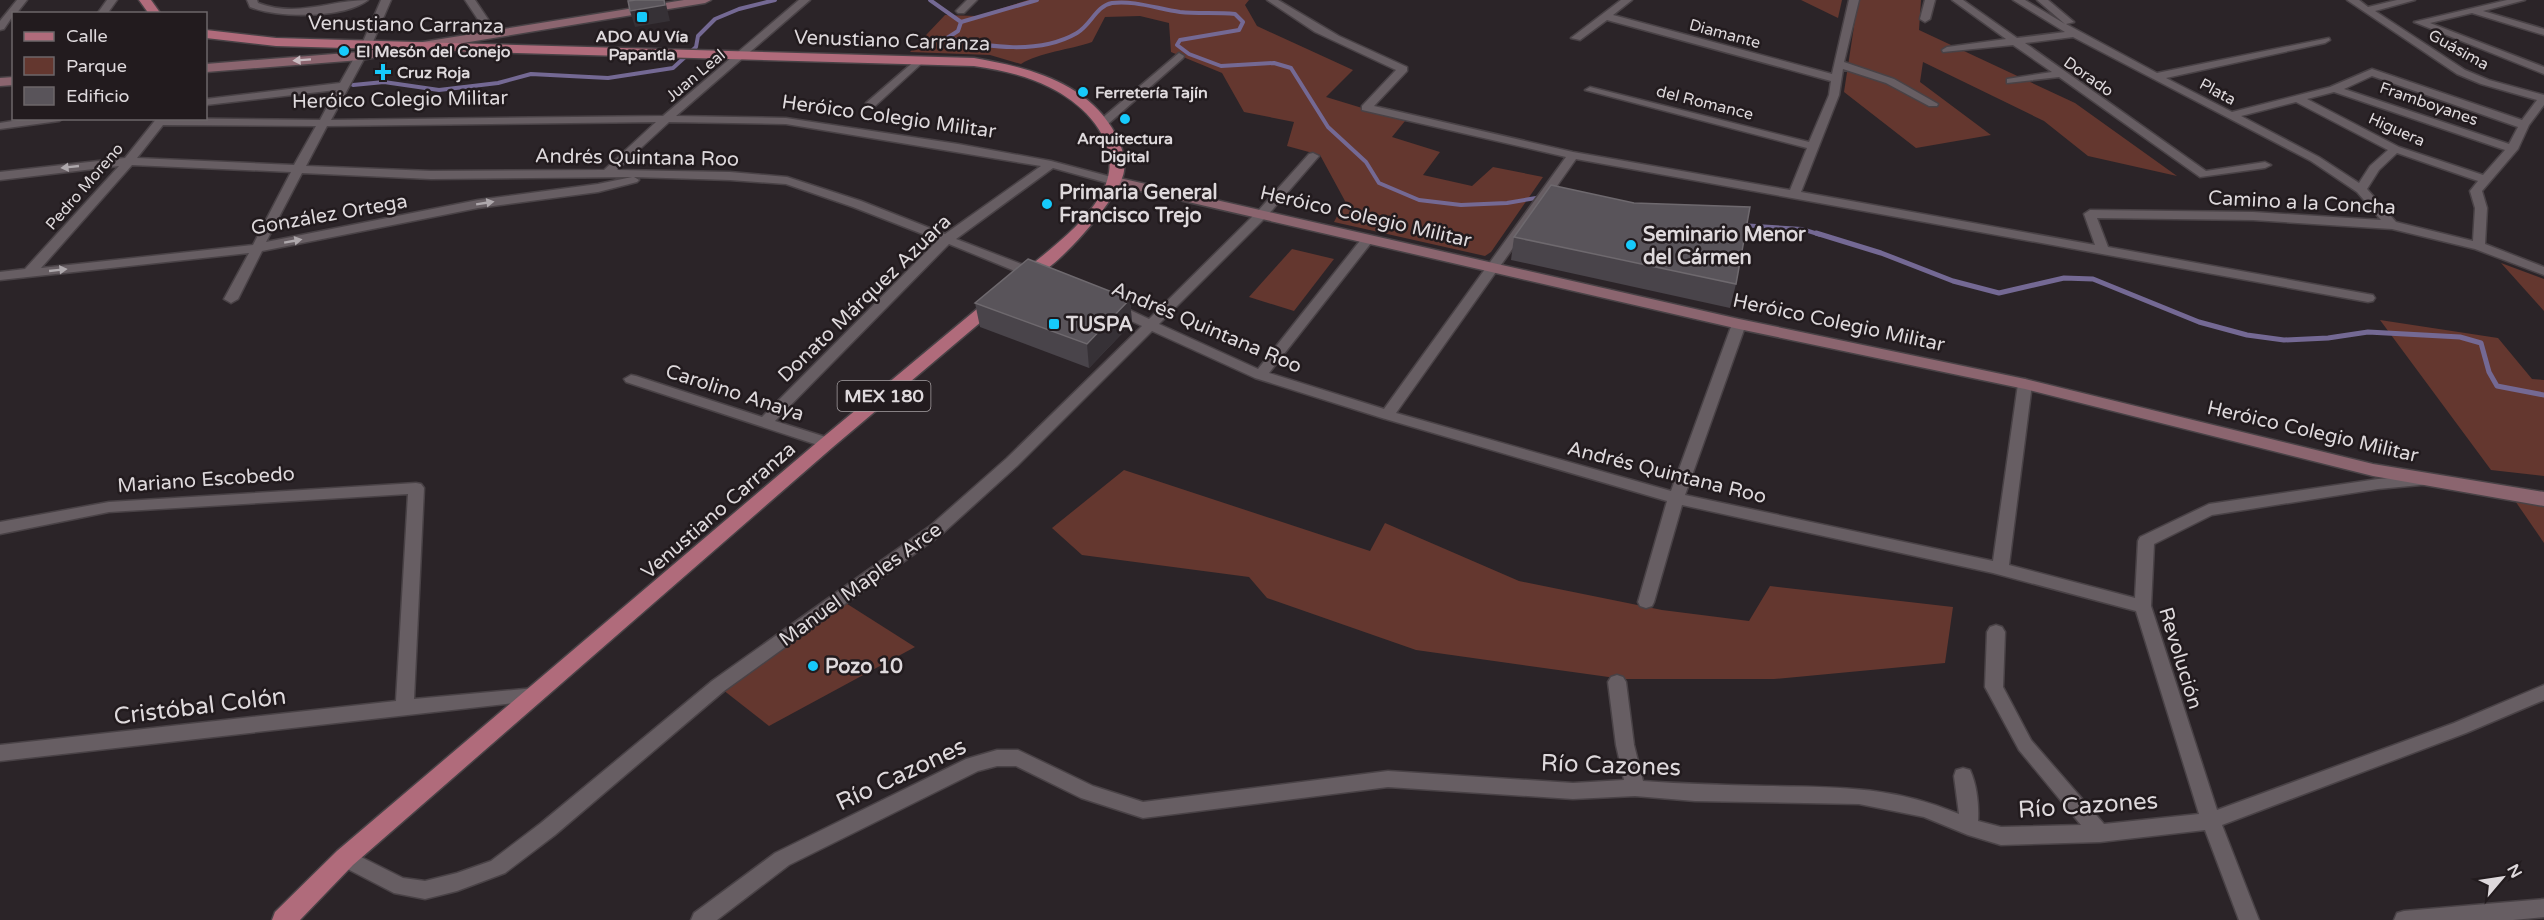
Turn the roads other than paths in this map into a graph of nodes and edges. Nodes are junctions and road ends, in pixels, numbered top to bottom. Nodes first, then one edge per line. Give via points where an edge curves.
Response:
1 (22, 0) edge
2 (252, 0) edge
3 (363, 0) edge
4 (470, 0) edge
5 (705, 0) edge
6 (805, 0) edge
7 (972, 0) edge
8 (1272, 0) edge
9 (1627, 0) edge
10 (1854, 0) edge
11 (1930, 0) edge
12 (1957, 0) edge
13 (2018, 0) edge
14 (2042, 0) edge
15 (2352, 0) edge
16 (2410, 0) edge
17 (2520, 0) edge
18 (385, 1) edge
19 (2393, 2) edge
20 (347, 6) junction
21 (2366, 10) junction
22 (960, 11) dead end
23 (2473, 11) junction
24 (12, 12) edge
25 (12, 12) edge
26 (1605, 16) junction
27 (1925, 19) dead end
28 (0, 27) edge
29 (2544, 32) edge
30 (207, 34) edge
31 (493, 34) junction
32 (2073, 34) junction
33 (1576, 38) dead end
34 (2325, 40) dead end
35 (2016, 41) junction
36 (367, 44) junction
37 (2092, 44) junction
38 (422, 46) junction
39 (487, 48) junction
40 (1947, 50) dead end
41 (742, 55) junction
42 (360, 56) junction
43 (1179, 56) dead end
44 (917, 62) junction
45 (1839, 64) junction
46 (207, 68) edge
47 (2544, 71) edge
48 (2060, 74) junction
49 (2155, 77) junction
50 (1837, 79) junction
51 (2011, 81) dead end
52 (344, 86) junction
53 (2334, 89) junction
54 (1590, 90) dead end
55 (2544, 98) edge
56 (2298, 99) junction
57 (207, 102) edge
58 (1933, 104) dead end
59 (870, 105) dead end
60 (2230, 116) junction
61 (666, 118) junction
62 (162, 120) edge
63 (22, 121) edge
64 (1104, 122) junction
65 (323, 123) junction
66 (0, 126) edge
67 (2524, 126) junction
68 (1812, 146) junction
69 (2395, 149) junction
70 (2512, 149) junction
71 (1573, 154) junction
72 (1313, 156) dead end
73 (129, 161) junction
74 (1051, 164) junction
75 (2265, 165) dead end
76 (298, 169) junction
77 (662, 173) junction
78 (606, 174) junction
79 (0, 176) edge
80 (2486, 180) junction
81 (1115, 181) junction
82 (2361, 189) junction
83 (1794, 194) junction
84 (1262, 214) junction
85 (2392, 225) junction
86 (947, 238) junction
87 (1367, 240) junction
88 (2479, 246) junction
89 (257, 248) junction
90 (2103, 251) junction
91 (1494, 268) junction
92 (2544, 271) edge
93 (1031, 272) junction
94 (29, 273) junction
95 (0, 276) edge
96 (1053, 282) edge
97 (2368, 298) dead end
98 (231, 299) dead end
99 (1096, 300) edge
100 (1150, 323) junction
101 (1739, 324) junction
102 (1260, 375) junction
103 (631, 379) dead end
104 (2025, 384) junction
105 (1387, 416) junction
106 (766, 421) junction
107 (827, 443) junction
108 (2426, 480) junction
109 (1676, 498) junction
110 (2544, 499) edge
111 (0, 528) edge
112 (2000, 569) junction
113 (1646, 602) dead end
114 (2143, 606) junction
115 (1996, 632) dead end
116 (1617, 682) dead end
117 (2544, 693) edge
118 (535, 695) junction
119 (405, 707) junction
120 (0, 753) edge
121 (1964, 776) dead end
122 (1635, 788) junction
123 (2211, 821) junction
124 (1968, 827) junction
125 (2100, 833) junction
126 (345, 858) junction
127 (2544, 908) edge
128 (284, 920) edge
129 (701, 920) edge
130 (2249, 920) edge
131 (2404, 920) edge

1 - 24 street
2 - 20 street via 258,8 281,12
3 - 20 street
4 - 31 street
5 - 31 street
6 - 41 street, Juan Leal
7 - 22 street
8 - 71 street via 1319,29 1403,69 1366,108
9 - 26 street
10 - 45 street
11 - 27 street
12 - 35 street, Dorado
13 - 32 street, Plata
14 - 37 street
15 - 21 street, Guásima
16 - 19 street
17 - 23 street
18 - 20 street
18 - 36 street
19 - 21 street
21 - 55 street, Guásima via 2461,72
23 - 29 street
23 - 47 street via 2419,22
25 - 28 street
26 - 33 street
26 - 50 street, Diamante
30 - 36 main road, Venustiano Carranza / MEX 180 via 276,42
31 - 38 street
31 - 39 street
32 - 35 street
32 - 37 street, Plata
34 - 49 street
35 - 40 street
35 - 48 street, Dorado
36 - 38 main road, Venustiano Carranza / MEX 180
36 - 42 street
37 - 49 street, Plata
38 - 39 main road, Venustiano Carranza / MEX 180
38 - 42 street
39 - 41 main road, Venustiano Carranza / MEX 180
41 - 44 main road, Venustiano Carranza / MEX 180
41 - 61 street, Juan Leal
42 -> 46 street
42 - 52 street
43 - 64 street
44 - 59 street
44 - 64 main road, Venustiano Carranza / MEX 180 via 974,62 1033,75 1089,106
45 - 50 street
45 - 58 street via 1890,81
48 - 51 street
48 - 75 street, Dorado via 2204,175
49 - 60 street, Plata
50 - 68 street
52 - 57 street
52 - 65 street
53 - 56 street
53 - 67 street via 2372,72
53 - 70 street, Framboyanes
54 - 68 street, del Romance
55 - 67 street
56 - 60 street
56 - 69 street, Higuera
60 - 82 street, Plata via 2315,159
61 - 65 street, Heróico Colegio Militar
61 - 74 street, Heróico Colegio Militar via 798,122
61 - 78 street, Juan Leal
62 - 65 street, Heróico Colegio Militar
62 - 73 street, Pedro Moreno
63 - 66 street
64 - 81 main road, Venustiano Carranza / MEX 180 via 1118,150
65 - 76 street
67 - 70 street
68 - 83 street
69 - 80 street, Higuera
69 - 82 street via 2374,168
70 - 80 street
71 - 83 street
71 - 91 street
72 - 84 street, Manuel Maples Arce
73 - 76 street, Andrés Quintana Roo
73 -> 79 street, Andrés Quintana Roo
73 - 94 street, Pedro Moreno
74 - 81 street, Heróico Colegio Militar
74 - 86 street, Donato Márquez Azuara
76 - 78 street, Andrés Quintana Roo via 431,175
76 - 89 street
77 - 78 street, Andrés Quintana Roo
77 - 86 street, Andrés Quintana Roo via 787,181
89 -> 77 street, González Ortega via 478,204 598,188
80 - 88 street via 2476,191 2481,208
81 - 84 street, Heróico Colegio Militar
81 - 93 main road, Venustiano Carranza / MEX 180 via 1106,200 1065,245
82 - 85 street, Plata
83 - 90 street
84 - 87 street, Heróico Colegio Militar
84 - 100 street, Manuel Maples Arce
85 - 88 street, Camino a la Concha
85 - 90 street, Camino a la Concha via 2253,216 2090,214
86 - 93 street, Andrés Quintana Roo
86 - 106 street, Donato Márquez Azuara
87 - 91 street, Heróico Colegio Militar
87 - 102 street
88 - 92 street, Camino a la Concha
94 -> 89 street, González Ortega
89 - 98 street
90 - 97 street
91 - 101 street, Heróico Colegio Militar
91 - 105 street
93 - 96 street, Andrés Quintana Roo
93 - 107 main road, Venustiano Carranza / MEX 180
94 - 95 street, González Ortega
99 - 100 street, Andrés Quintana Roo
100 - 102 street, Andrés Quintana Roo
100 - 126 street, Manuel Maples Arce via 1012,462 936,530 718,686 498,867 425,890 401,887
101 - 104 street, Heróico Colegio Militar
101 - 109 street
102 - 105 street, Andrés Quintana Roo
103 - 106 street, Carolino Anaya
104 - 108 street, Heróico Colegio Militar
104 - 112 street
105 - 109 street, Andrés Quintana Roo
106 - 107 street, Carolino Anaya
107 - 118 main road, Venustiano Carranza / MEX 180
108 - 110 street, Heróico Colegio Militar
108 - 114 street, Revolución via 2209,510 2146,542
109 - 112 street, Andrés Quintana Roo
109 - 113 street
111 - 119 street, Mariano Escobedo via 109,507 416,488
112 - 114 street, Andrés Quintana Roo
114 - 123 street, Revolución
115 - 125 street via 1994,687 2025,745
116 - 122 street
117 - 123 street, Río Cazones
118 - 119 street, Cristóbal Colón
118 - 126 main road, Venustiano Carranza / MEX 180
119 - 120 street, Cristóbal Colón
121 - 124 street
122 - 124 street, Río Cazones via 1859,796 1926,809
122 - 129 street, Río Cazones via 1574,791 1388,778 1143,810 1088,792 1018,758 997,758 943,779 782,859
123 - 125 street, Río Cazones
123 - 130 street, Revolución
124 - 125 street, Río Cazones via 2001,836
126 - 128 main road, Venustiano Carranza / MEX 180
127 - 131 street

